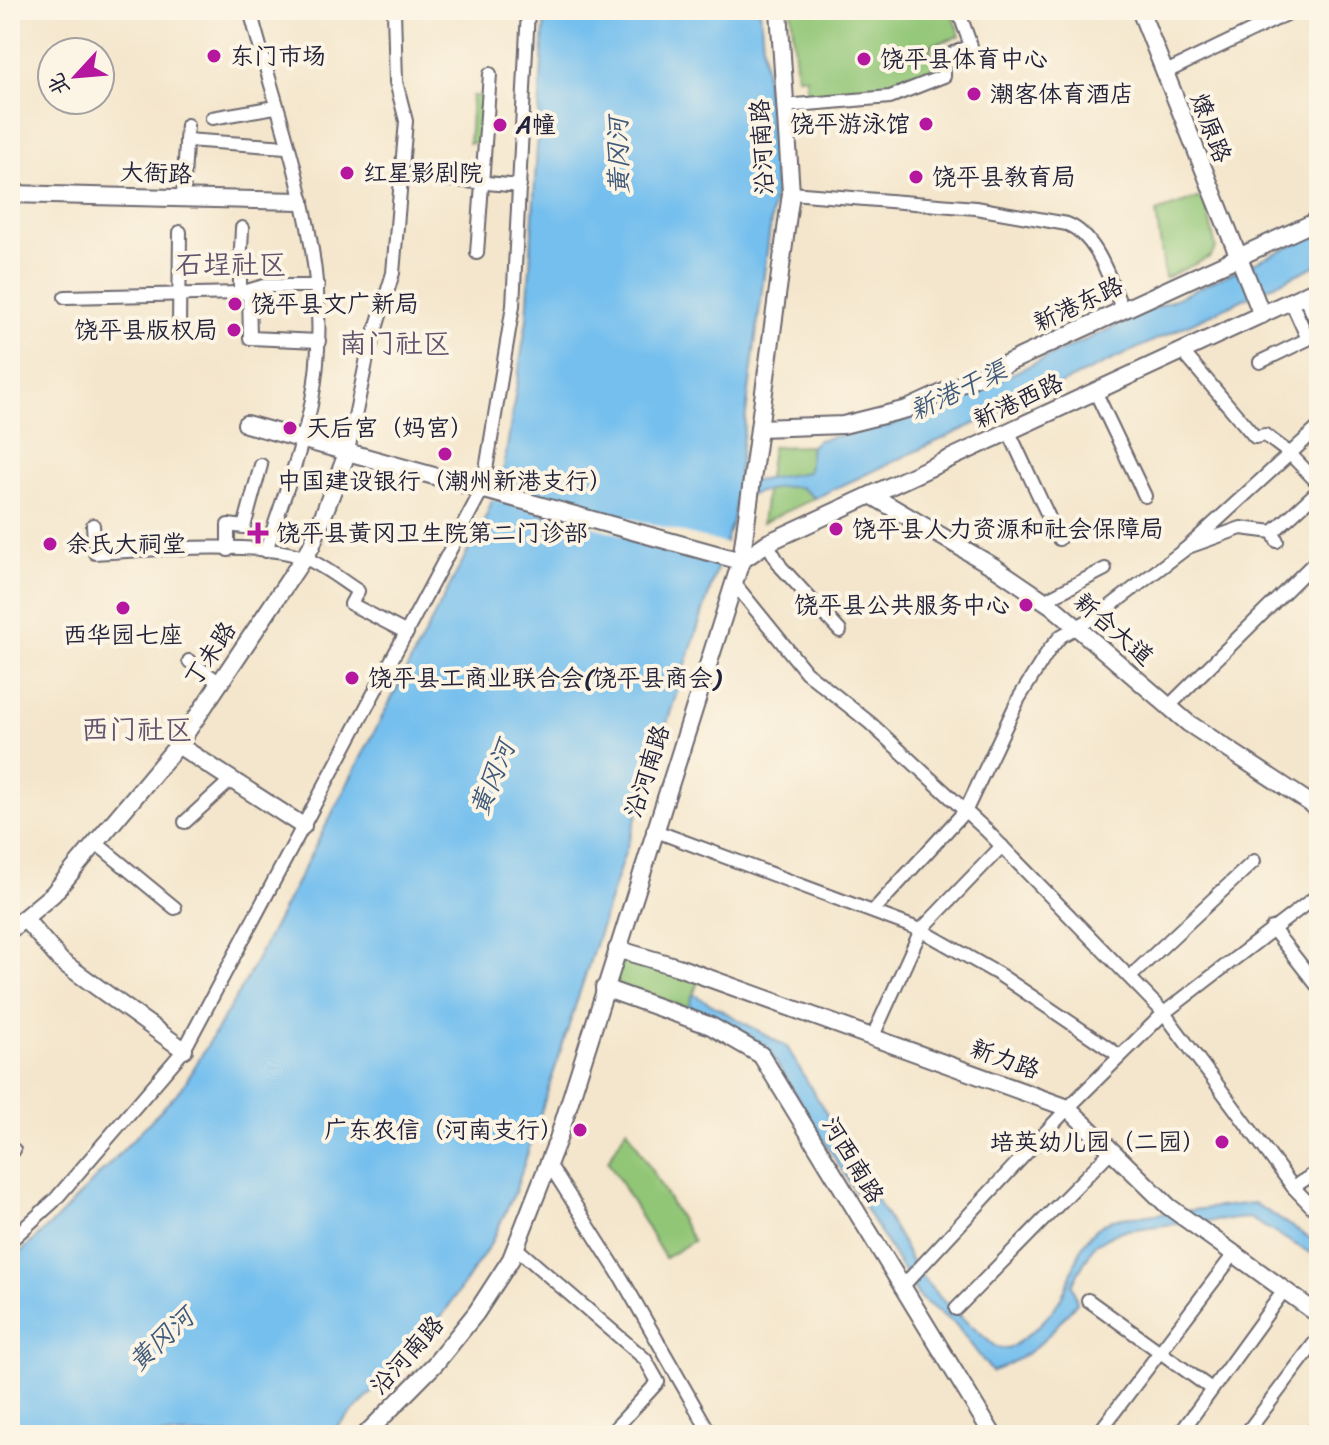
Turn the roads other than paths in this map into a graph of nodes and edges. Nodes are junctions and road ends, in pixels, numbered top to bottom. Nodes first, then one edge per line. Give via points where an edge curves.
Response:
1 (250, 10) edge
2 (394, 10) edge
3 (528, 10) edge
4 (779, 10) edge
5 (958, 10) edge
6 (1140, 10) edge
7 (1295, 10) edge
8 (1164, 73) junction
9 (490, 74) dead end
10 (784, 106) junction
11 (275, 107) junction
12 (212, 118) dead end
13 (187, 125) dead end
14 (186, 140) junction
15 (286, 147) junction
16 (444, 179) dead end
17 (482, 182) junction
18 (520, 186) junction
19 (791, 193) junction
20 (10, 194) edge
21 (183, 198) junction
22 (301, 201) junction
23 (1319, 220) edge
24 (242, 228) dead end
25 (180, 232) dead end
26 (477, 253) dead end
27 (1238, 261) junction
28 (214, 270) dead end
29 (240, 271) junction
30 (318, 286) junction
31 (244, 292) junction
32 (1305, 295) edge
33 (181, 296) junction
34 (65, 297) dead end
35 (1259, 308) junction
36 (1123, 310) junction
37 (179, 327) dead end
38 (1319, 327) edge
39 (319, 341) junction
40 (1182, 351) junction
41 (1260, 362) dead end
42 (1095, 391) junction
43 (246, 424) dead end
44 (1319, 427) edge
45 (759, 428) junction
46 (1009, 432) junction
47 (301, 439) junction
48 (348, 451) junction
49 (1289, 453) junction
50 (261, 465) dead end
51 (1319, 487) edge
52 (483, 488) junction
53 (871, 495) junction
54 (1145, 496) dead end
55 (93, 525) dead end
56 (1059, 539) dead end
57 (767, 543) junction
58 (1188, 547) junction
59 (228, 550) junction
60 (266, 551) junction
61 (305, 557) junction
62 (1319, 558) edge
63 (741, 561) junction
64 (1105, 569) dead end
65 (734, 583) junction
66 (1047, 602) junction
67 (1077, 627) junction
68 (840, 631) dead end
69 (407, 633) junction
70 (189, 661) dead end
71 (220, 683) junction
72 (1168, 707) junction
73 (178, 745) junction
74 (232, 779) junction
75 (1319, 809) edge
76 (966, 810) junction
77 (185, 822) dead end
78 (303, 826) junction
79 (653, 830) junction
80 (96, 843) junction
81 (1002, 846) junction
82 (1254, 861) dead end
83 (1319, 894) edge
84 (175, 908) dead end
85 (873, 911) junction
86 (24, 918) junction
87 (1272, 928) junction
88 (10, 930) edge
89 (921, 930) junction
90 (618, 945) junction
91 (1130, 977) junction
92 (604, 988) junction
93 (1319, 988) edge
94 (1164, 1013) junction
95 (874, 1034) junction
96 (184, 1050) junction
97 (1120, 1056) junction
98 (1071, 1105) junction
99 (1112, 1150) junction
100 (549, 1164) junction
101 (1319, 1171) edge
102 (1293, 1187) junction
103 (1173, 1205) junction
104 (1319, 1214) edge
105 (1204, 1228) junction
106 (13, 1234) edge
107 (515, 1247) junction
108 (1234, 1254) junction
109 (901, 1288) junction
110 (1285, 1289) junction
111 (1088, 1300) dead end
112 (1319, 1307) edge
113 (956, 1309) dead end
114 (1319, 1315) edge
115 (1319, 1337) edge
116 (1161, 1352) junction
117 (1210, 1388) junction
118 (1319, 1427) edge
119 (365, 1435) edge
120 (609, 1435) edge
121 (711, 1435) edge
122 (993, 1435) edge
123 (1097, 1435) edge
124 (1179, 1435) edge
125 (1245, 1435) edge
126 (1311, 1435) edge

1 - 11 street
2 - 48 street via 396,82 406,121 393,273 367,358
3 - 18 street
4 - 10 main road, 沿河南路
5 - 10 street via 971,46 944,57 944,76 890,97
6 - 8 main road, 燎原路
7 - 8 street
8 - 27 main road, 燎原路
9 - 17 street
10 - 19 main road, 沿河南路
11 - 12 street
11 - 15 street
13 - 14 street
14 - 15 street
14 - 21 street
15 - 22 street
16 - 17 street
17 - 18 street
17 - 26 street
18 - 52 street via 513,306
19 - 36 street via 976,208 1067,224 1088,240
19 - 45 main road, 沿河南路
20 - 21 main road, 大衙路
21 - 22 main road, 大衙路
22 - 30 street via 316,253
23 - 27 main road, 新港东路
24 - 29 street
25 - 33 street
27 - 35 main road, 燎原路
27 - 36 main road, 新港东路
28 - 29 street
29 - 31 street
30 - 31 street via 264,286
30 - 39 street
31 - 33 street
31 - 39 street via 250,338
32 - 35 main road, 新港西路
32 - 38 street
32 - 41 street via 1308,339
33 - 34 street
33 - 37 street
35 - 40 main road, 新港西路
36 - 45 main road, 新港东路 via 896,412 823,427
39 - 47 street
40 - 42 main road, 新港西路
40 - 49 street via 1255,437 1265,435
42 - 46 main road, 新港西路
42 - 54 street
43 - 47 main road
44 - 49 street
45 - 63 main road, 沿河南路
46 - 53 main road, 新港西路
46 - 56 street
47 - 48 main road
47 - 60 street
48 - 52 main road
48 - 61 main road, 丁未路
49 - 51 street
49 - 58 street
50 - 59 street via 244,527 228,525
51 - 58 street via 1275,536 1241,528
52 - 63 main road via 492,486 726,549
52 - 69 street
53 - 57 main road, 新港西路
53 - 66 main road, 新合大道
55 - 59 street via 95,553
57 - 63 main road, 新港西路
57 - 68 street via 781,567
58 - 67 street
59 - 60 street
60 - 61 street
61 - 69 street via 358,591 351,604
61 - 71 main road, 丁未路
62 - 72 street
63 - 65 main road, 沿河南路
64 - 66 street
65 - 76 street via 806,672
65 - 79 main road, 沿河南路
66 - 67 main road, 新合大道
67 - 72 main road, 新合大道
67 - 76 street via 1061,636 1031,676
69 - 78 street
70 - 71 street
71 - 73 main road, 丁未路
72 - 75 main road, 新合大道
73 - 74 main road
73 - 80 main road, 丁未路
74 - 77 street
74 - 78 main road
76 - 81 street
76 - 85 street
78 - 96 street
79 - 85 street
79 - 90 main road, 沿河南路
80 - 84 street
80 - 86 main road, 丁未路 via 53,894
81 - 89 street
81 - 91 street
82 - 91 street
83 - 87 street
85 - 89 street
86 - 88 main road, 丁未路
86 - 96 main road via 61,961
87 - 93 street
87 - 94 street
89 - 95 street
89 - 97 street via 1000,975
90 - 92 main road, 沿河南路
90 - 95 main road, 新力路
91 - 94 street
92 - 100 main road, 沿河南路
92 - 109 main road, 河西南路 via 711,1026 761,1055
94 - 97 street
94 - 102 street
95 - 98 main road, 新力路
96 - 106 street via 54,1201
97 - 98 street
98 - 99 main road, 新力路
98 - 103 main road
98 - 109 street
99 - 103 main road, 新力路
99 - 113 street
100 - 107 main road, 沿河南路
100 - 121 street
101 - 102 street
102 - 104 street
103 - 105 main road, 新力路
105 - 108 main road, 新力路
105 - 112 main road
107 - 119 main road, 沿河南路 via 476,1313
107 - 120 street via 645,1359 658,1382
108 - 110 main road, 新力路
108 - 116 street
109 - 122 main road, 河西南路
110 - 114 main road, 新力路
110 - 117 street
111 - 116 street
115 - 125 street
116 - 117 street
116 - 123 street
117 - 124 street
118 - 126 main road

